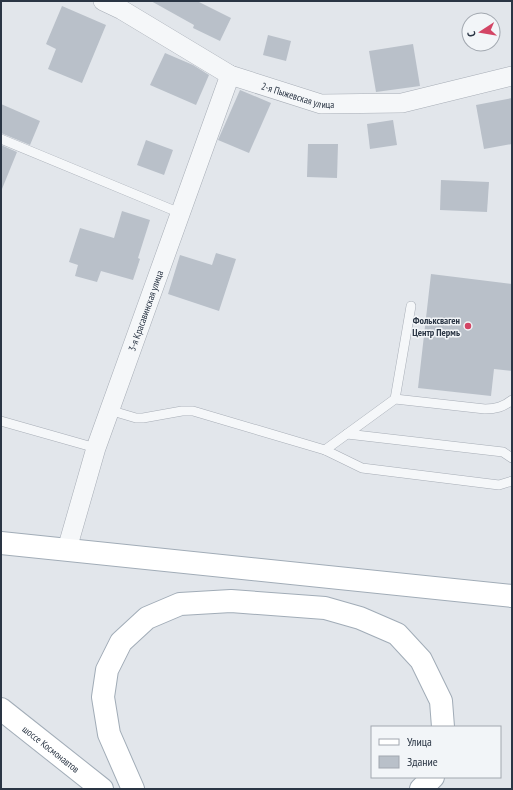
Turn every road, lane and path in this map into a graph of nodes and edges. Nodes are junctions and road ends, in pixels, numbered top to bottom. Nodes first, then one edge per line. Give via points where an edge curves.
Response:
1 (103, 1) edge
2 (230, 76) junction
3 (512, 76) edge
4 (1, 139) edge
5 (180, 213) junction
6 (411, 306) dead end
7 (395, 399) junction
8 (512, 400) edge
9 (109, 410) junction
10 (1, 421) edge
11 (347, 434) junction
12 (96, 448) junction
13 (325, 450) junction
14 (512, 458) edge
15 (512, 480) edge
16 (1, 543) edge
17 (67, 549) junction
18 (512, 596) edge
19 (1, 709) edge
20 (443, 726) edge
21 (432, 778) edge
22 (102, 789) edge
23 (133, 789) edge
24 (421, 789) edge

1 - 2 street, 2-я Пыжевская улица
2 - 3 street, 2-я Пыжевская улица via 321,104 402,103
2 - 5 street, 3-я Красавинская улица
4 - 5 lane
5 - 9 street, 3-я Красавинская улица
6 - 7 lane
7 - 8 lane via 485,410 500,407
7 - 11 lane
9 - 12 street, 3-я Красавинская улица
9 - 13 lane via 136,418 193,411
10 - 12 lane
11 - 13 lane
11 - 14 lane via 503,452
12 - 17 street, 3-я Красавинская улица
13 - 15 lane via 362,468 499,485
16 - 17 main road
17 - 18 main road
19 - 22 main road, шоссе Космонавтов
20 - 23 main road via 441,701 428,674 421,660 397,634 360,618 325,608 231,601 180,604 147,618 122,642 107,670 103,697 109,734
21 - 24 main road

